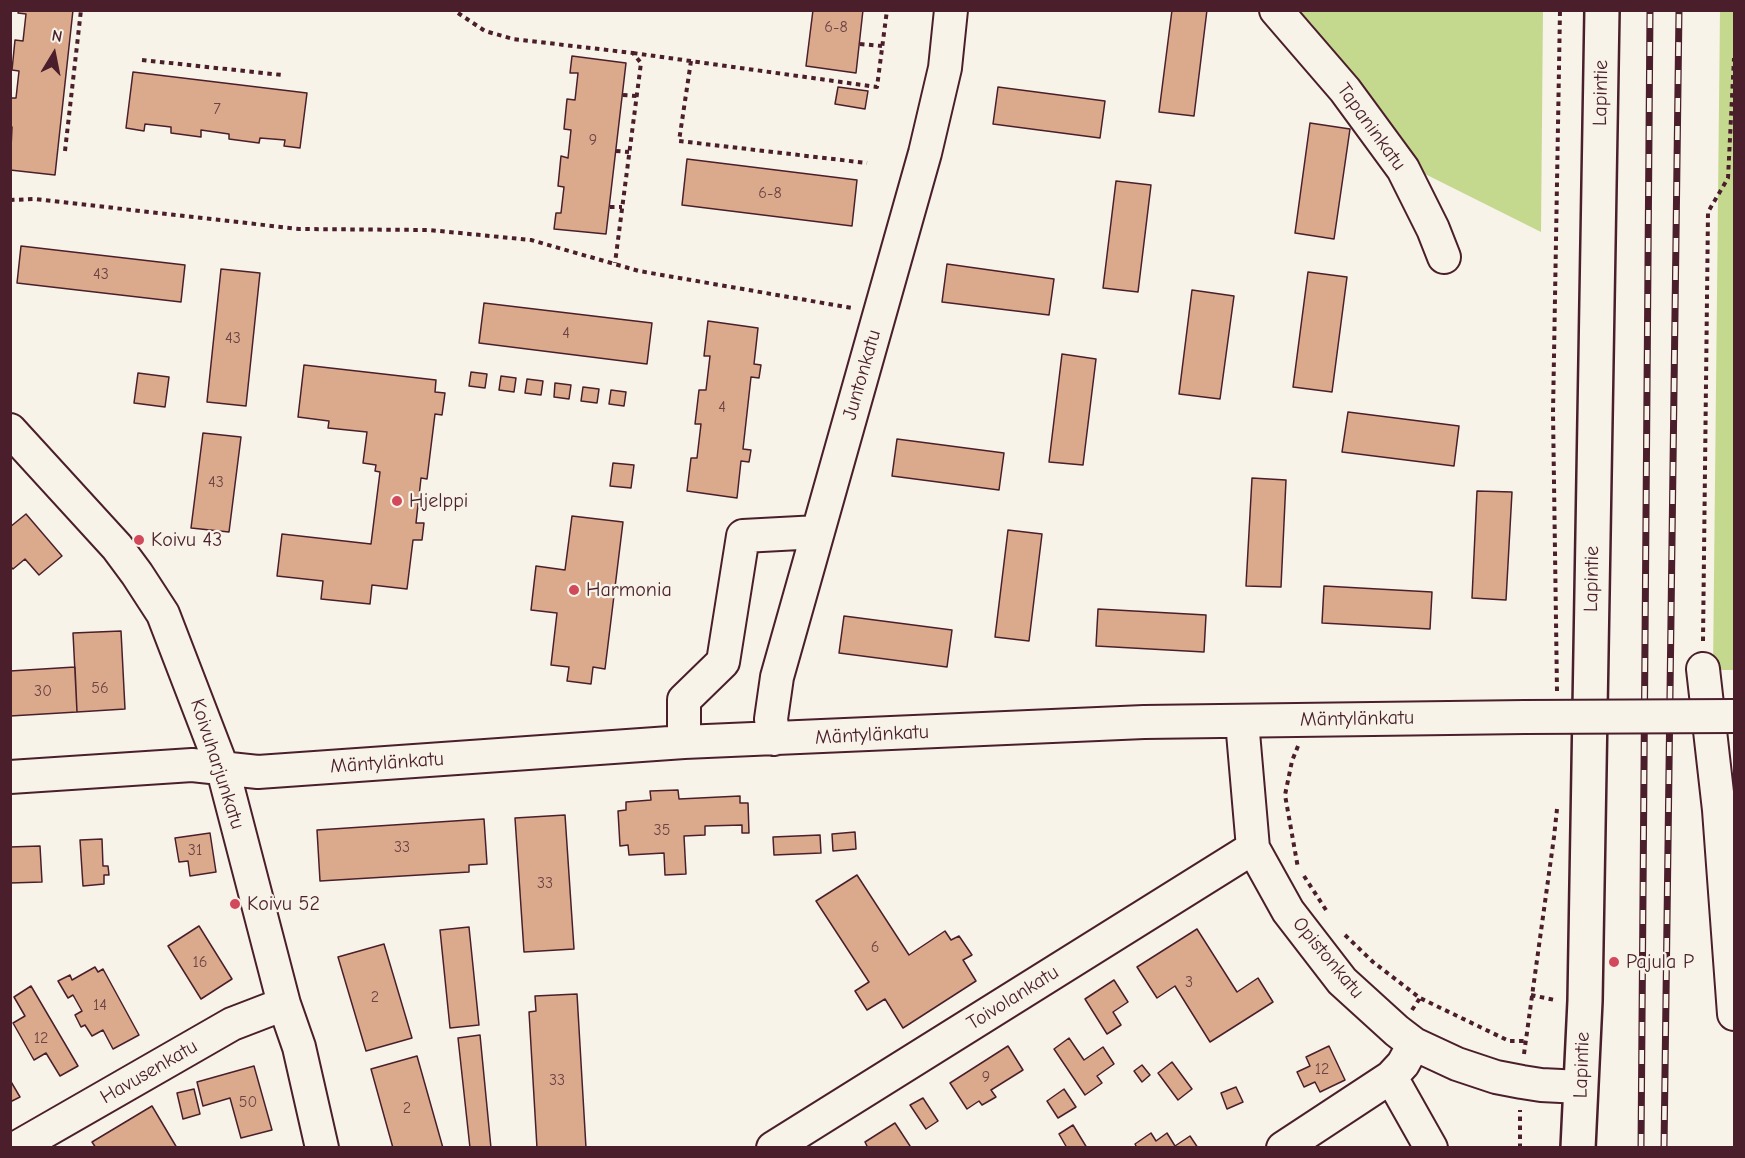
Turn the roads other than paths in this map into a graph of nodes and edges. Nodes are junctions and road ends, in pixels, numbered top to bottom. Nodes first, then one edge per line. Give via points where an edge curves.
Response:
1 (951, 10) edge
2 (1276, 10) edge
3 (1602, 10) edge
4 (1444, 257) dead end
5 (10, 430) edge
6 (818, 532) junction
7 (1703, 669) road end
8 (1734, 716) edge
9 (1242, 721) junction
10 (774, 739) junction
11 (684, 742) junction
12 (223, 770) junction
13 (10, 777) edge
14 (1253, 848) junction
15 (284, 1004) junction
16 (1734, 1014) edge
17 (1414, 1044) junction
18 (1391, 1077) junction
19 (1581, 1087) junction
20 (16, 1148) edge
21 (322, 1148) edge
22 (773, 1148) edge
23 (1284, 1148) edge
24 (1431, 1148) edge
25 (1578, 1148) edge

1 - 6 street, Juntonkatu via 945,68 935,110
2 - 4 street, Tapaninkatu via 1345,90 1403,169
3 - 19 main road, Lapintie
5 - 12 street, Koivuharjunkatu via 117,547 163,614
6 - 10 street, Juntonkatu via 777,676 771,718
6 - 11 street via 743,537 723,662 684,700
7 - 16 street via 1719,810
8 - 9 street, Mäntylänkatu, bridge
9 - 10 street, Mäntylänkatu
9 - 14 street, Opistonkatu
10 - 11 street, Mäntylänkatu
11 - 12 street, Mäntylänkatu via 258,772
12 - 13 street, Mäntylänkatu via 192,765
12 - 15 street, Koivuharjunkatu
14 - 17 street, Opistonkatu via 1288,911 1342,981
14 - 22 street, Toivolankatu
15 - 20 street, Havusenkatu via 232,1024
15 - 21 street, Koivuharjunkatu
17 - 18 street
17 - 19 street, Opistonkatu via 1496,1077
18 - 23 street
18 - 24 street
19 - 25 main road, Lapintie

